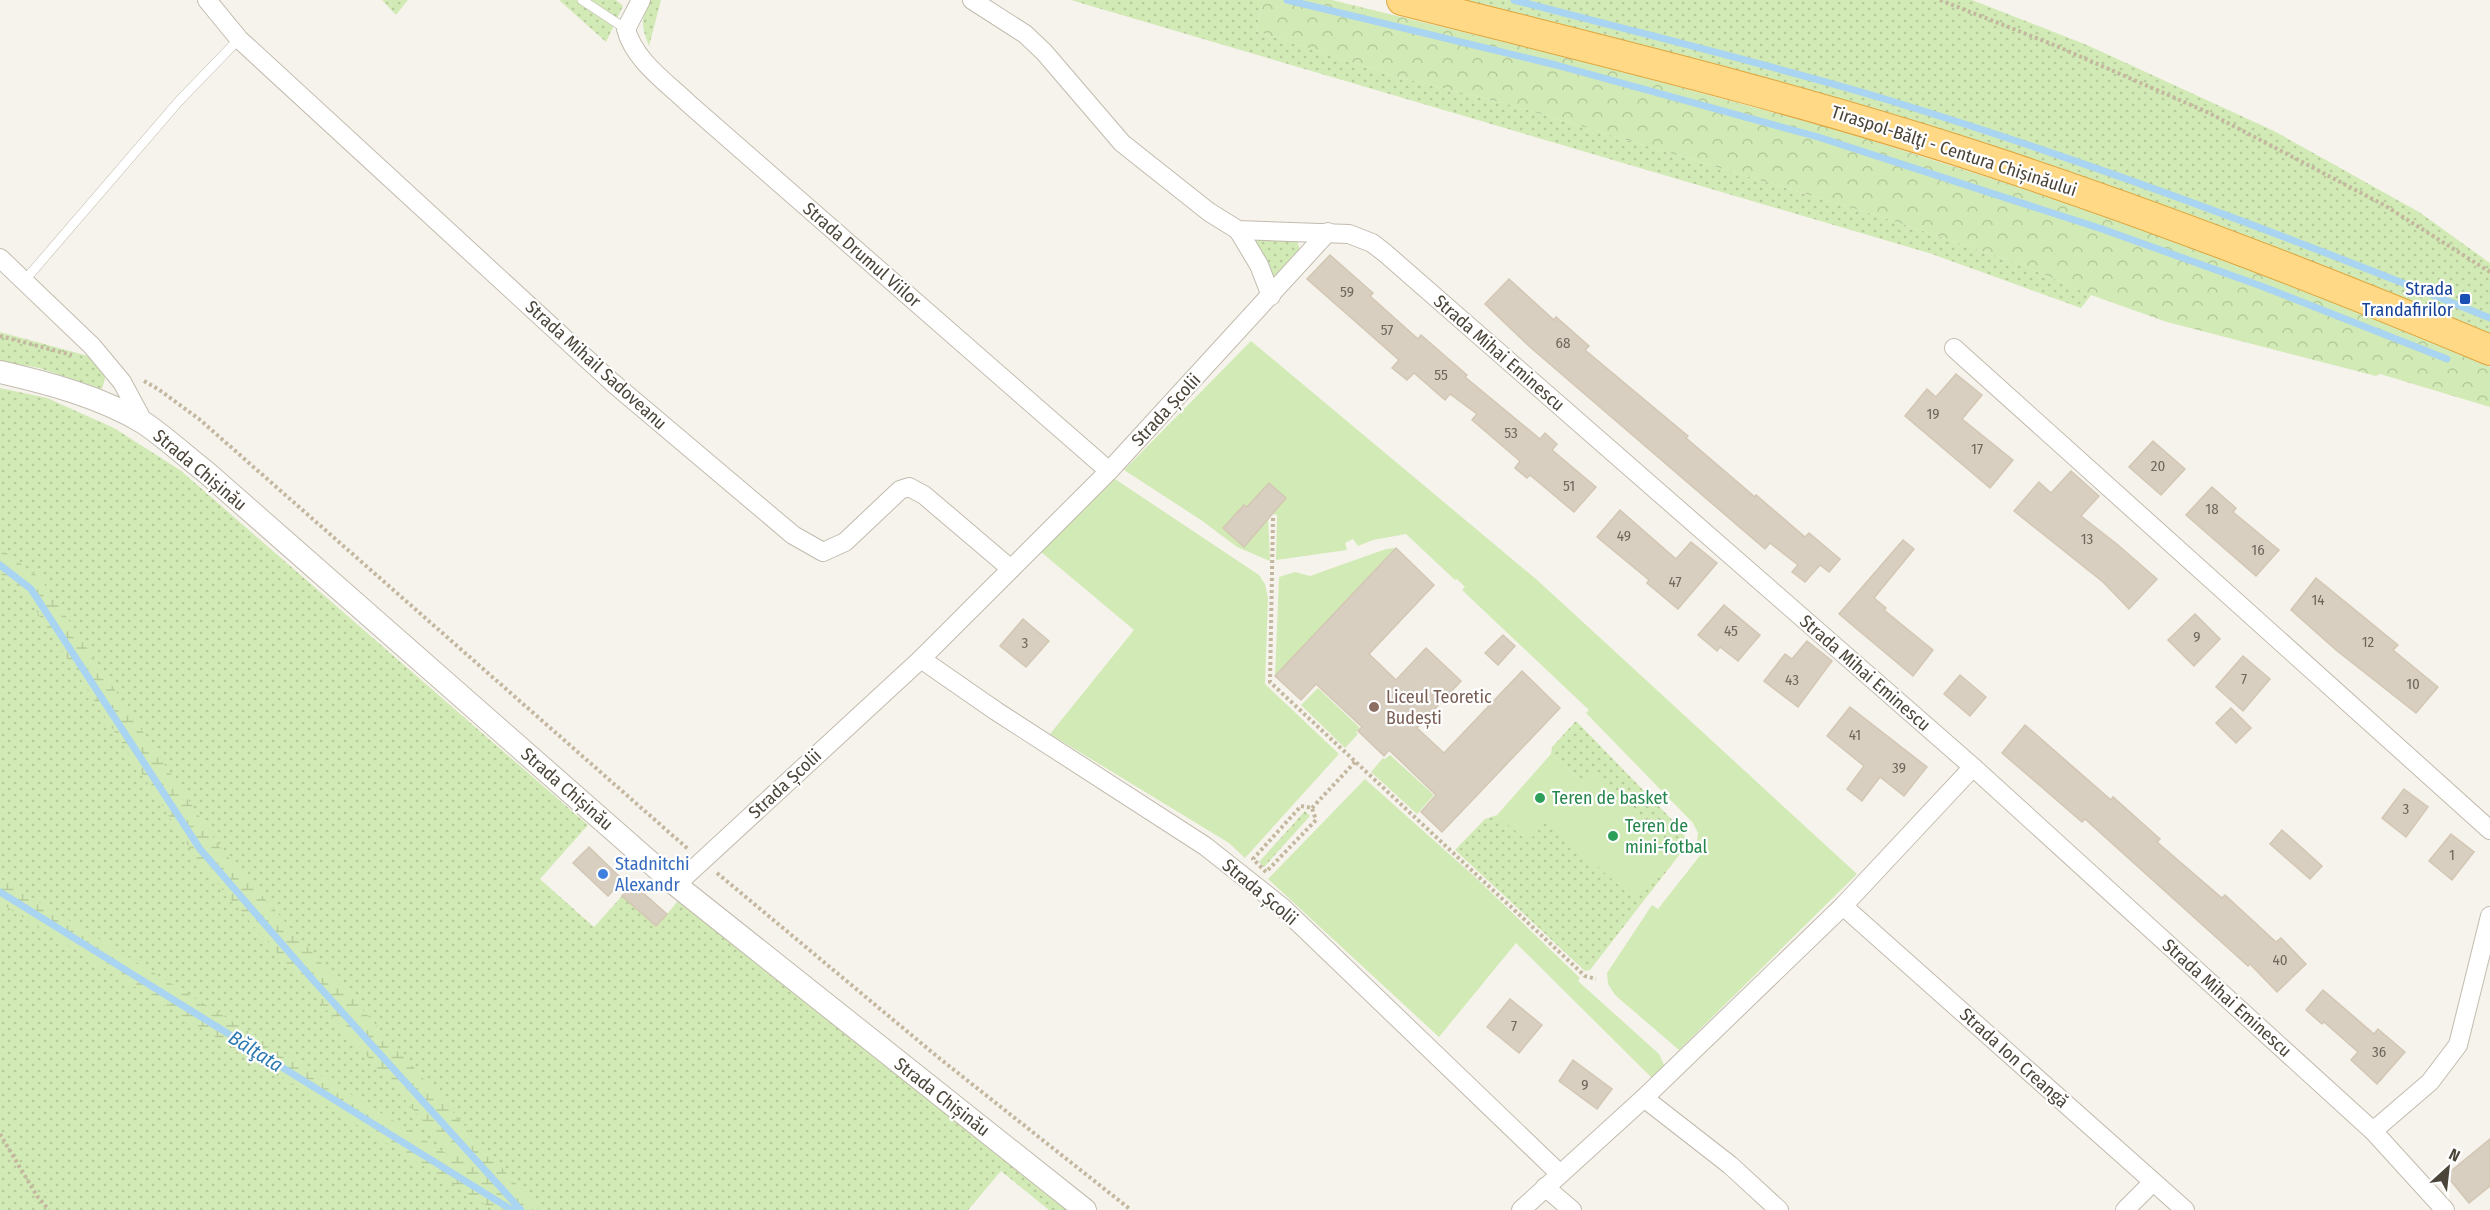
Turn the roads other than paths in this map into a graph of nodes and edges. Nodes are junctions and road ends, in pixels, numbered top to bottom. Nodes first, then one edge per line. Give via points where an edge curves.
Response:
1 (207, 0) edge
2 (582, 0) edge
3 (641, 0) edge
4 (972, 0) edge
5 (1402, 0) edge
6 (626, 29) junction
7 (239, 39) junction
8 (1238, 230) junction
9 (1328, 231) junction
10 (0, 258) edge
11 (26, 280) junction
12 (1271, 296) junction
13 (1954, 348) dead end
14 (2490, 350) edge
15 (0, 372) edge
16 (144, 423) junction
17 (1109, 471) junction
18 (1011, 569) junction
19 (921, 660) junction
20 (1973, 767) junction
21 (2490, 831) edge
22 (676, 885) junction
23 (1843, 906) junction
24 (2490, 916) edge
25 (1644, 1098) junction
26 (2373, 1131) junction
27 (1559, 1173) junction
28 (2153, 1182) junction
29 (1545, 1186) junction
30 (1084, 1210) edge
31 (1521, 1210) edge
32 (1572, 1210) edge
33 (1779, 1210) edge
34 (2125, 1210) edge
35 (2185, 1210) edge
36 (2445, 1210) edge

1 - 7 street, Strada Mihail Sadoveanu
2 - 6 lane
3 - 6 street
4 - 8 street via 1031,40 1115,136 1144,163
5 - 14 highway, Tiraspol-Bălţi - Centura Chișinăului via 1683,71 1988,160 2240,248
6 - 17 street, Strada Drumul Viilor via 638,55 688,103
7 - 11 lane via 179,101
7 - 18 street, Strada Mihail Sadoveanu via 613,383 792,535 824,552 845,542 900,490 909,488 924,495
8 - 9 street, Strada Mihai Eminescu
8 - 12 street
9 - 12 street, Strada Școlii
9 - 20 street, Strada Mihai Eminescu via 1349,234 1385,253
10 - 11 street, Strada Chișinău
11 - 16 street, Strada Chișinău via 110,367
12 - 17 street, Strada Școlii
13 - 21 street
15 - 16 street, Strada Chișinău via 97,401
16 - 22 street, Strada Chișinău via 206,472
17 - 18 street, Strada Școlii
18 - 19 street, Strada Școlii
19 - 22 street, Strada Școlii
19 - 27 street, Strada Școlii via 1205,846 1273,900
20 - 23 street
20 - 26 street, Strada Mihai Eminescu
22 - 30 street, Strada Chișinău
23 - 25 street
23 - 28 street, Strada Ion Creangă
24 - 26 street via 2458,1045 2430,1082
25 - 27 street
25 - 33 street via 1730,1165
26 - 36 street, Strada Mihai Eminescu
27 - 29 street
28 - 34 street
28 - 35 street, Strada Ion Creangă
29 - 31 street
29 - 32 street

